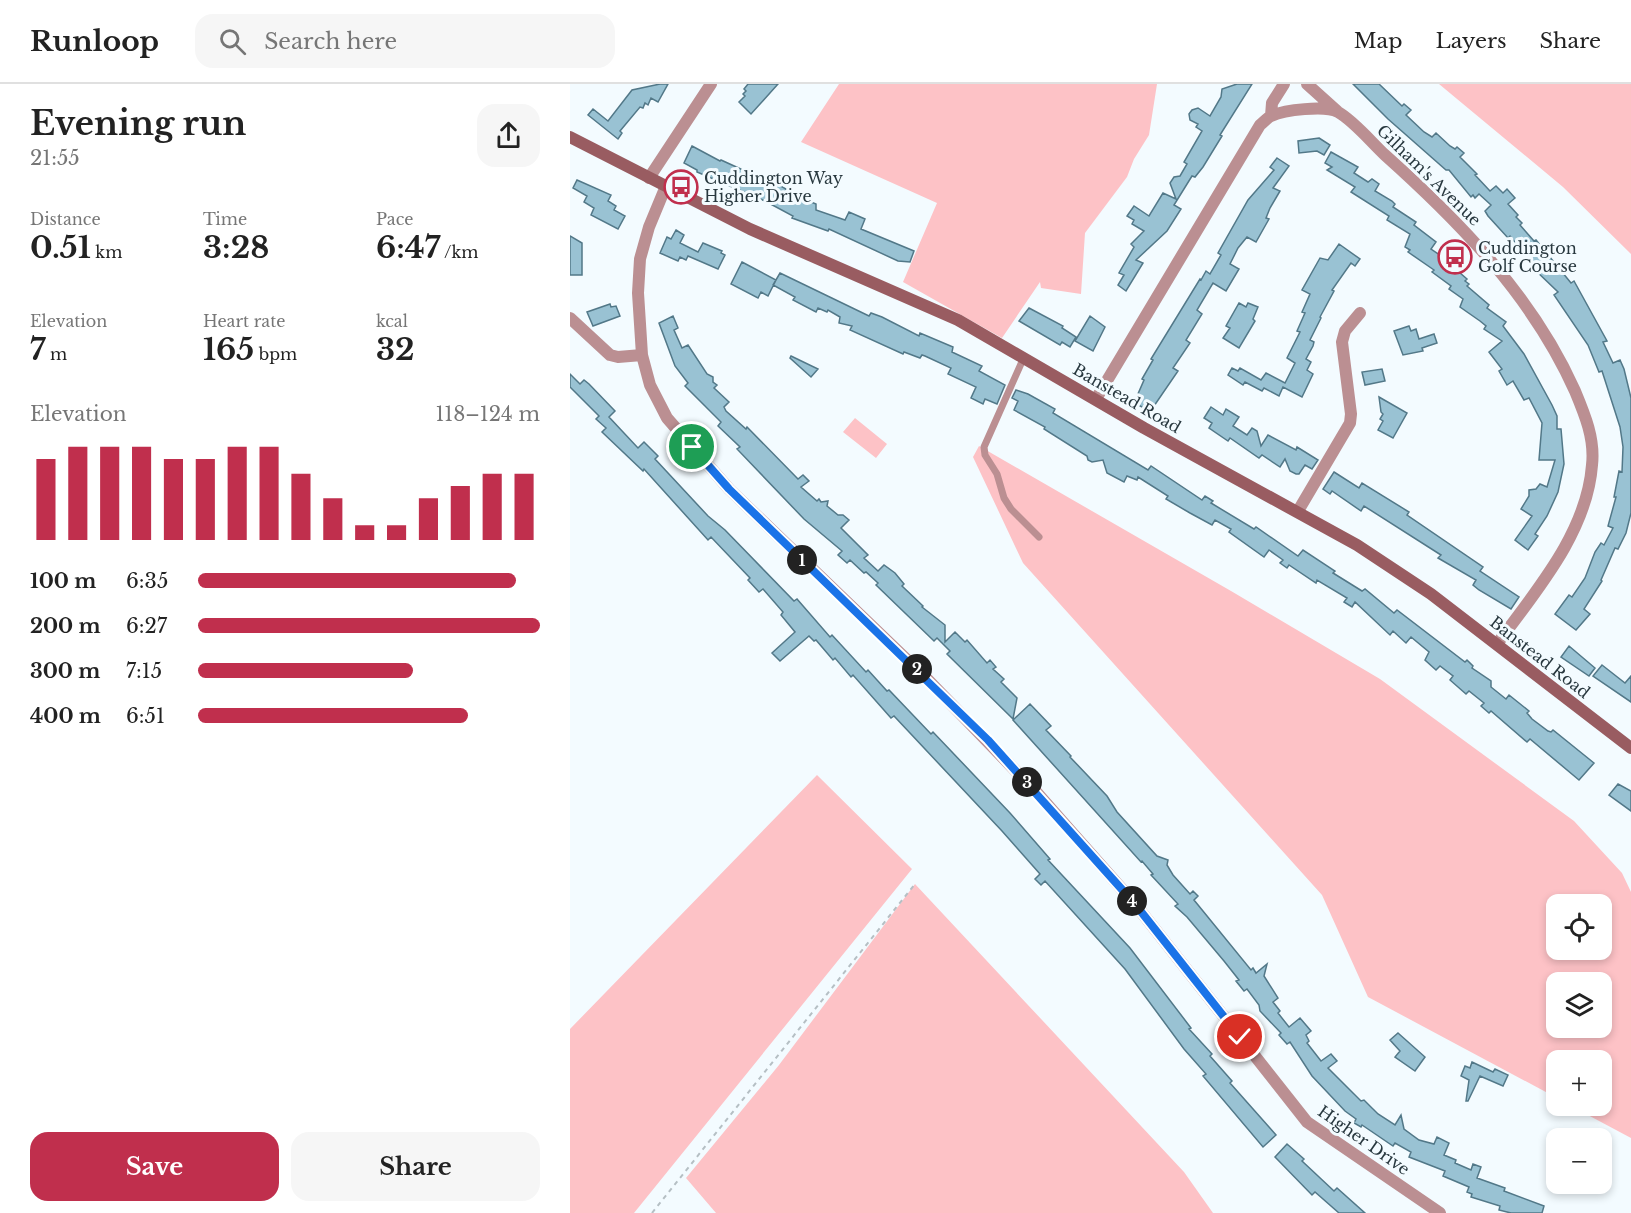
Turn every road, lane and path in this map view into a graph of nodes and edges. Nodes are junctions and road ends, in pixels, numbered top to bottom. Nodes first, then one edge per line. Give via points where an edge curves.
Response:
1 (711, 84) edge
2 (1284, 84) edge
3 (1307, 84) edge
4 (1337, 111) junction
5 (1271, 116) junction
6 (570, 137) edge
7 (649, 178) junction
8 (666, 186) junction
9 (1360, 313) dead end
10 (570, 318) edge
11 (642, 355) junction
12 (1023, 357) junction
13 (1096, 399) junction
14 (1298, 511) junction
15 (1038, 537) dead end
16 (1497, 644) junction
17 (1631, 748) edge
18 (915, 884) dead end
19 (652, 1213) edge
20 (1440, 1213) edge

1 - 7 street
2 - 5 street via 1272,104
3 - 4 street, Gilham's Avenue
4 - 5 street via 1312,109
4 - 16 street, Gilham's Avenue via 1414,181 1496,267 1558,356 1589,427 1593,446 1590,482 1575,524 1551,569
5 - 13 street via 1260,124
6 - 7 street, Banstead Road
7 - 8 street, Banstead Road
8 - 11 street, Higher Drive via 640,259
8 - 12 street, Banstead Road via 750,229 930,307
9 - 14 street via 1345,331 1342,342 1350,423
10 - 11 street via 610,355
11 - 20 street, Higher Drive via 657,402 692,447 729,489 935,687 1038,794 1135,904 1307,1122
12 - 13 street, Banstead Road
12 - 15 lane via 984,447 1004,498
13 - 14 street, Banstead Road
14 - 16 street, Banstead Road via 1399,572
16 - 17 street, Banstead Road
18 - 19 path

